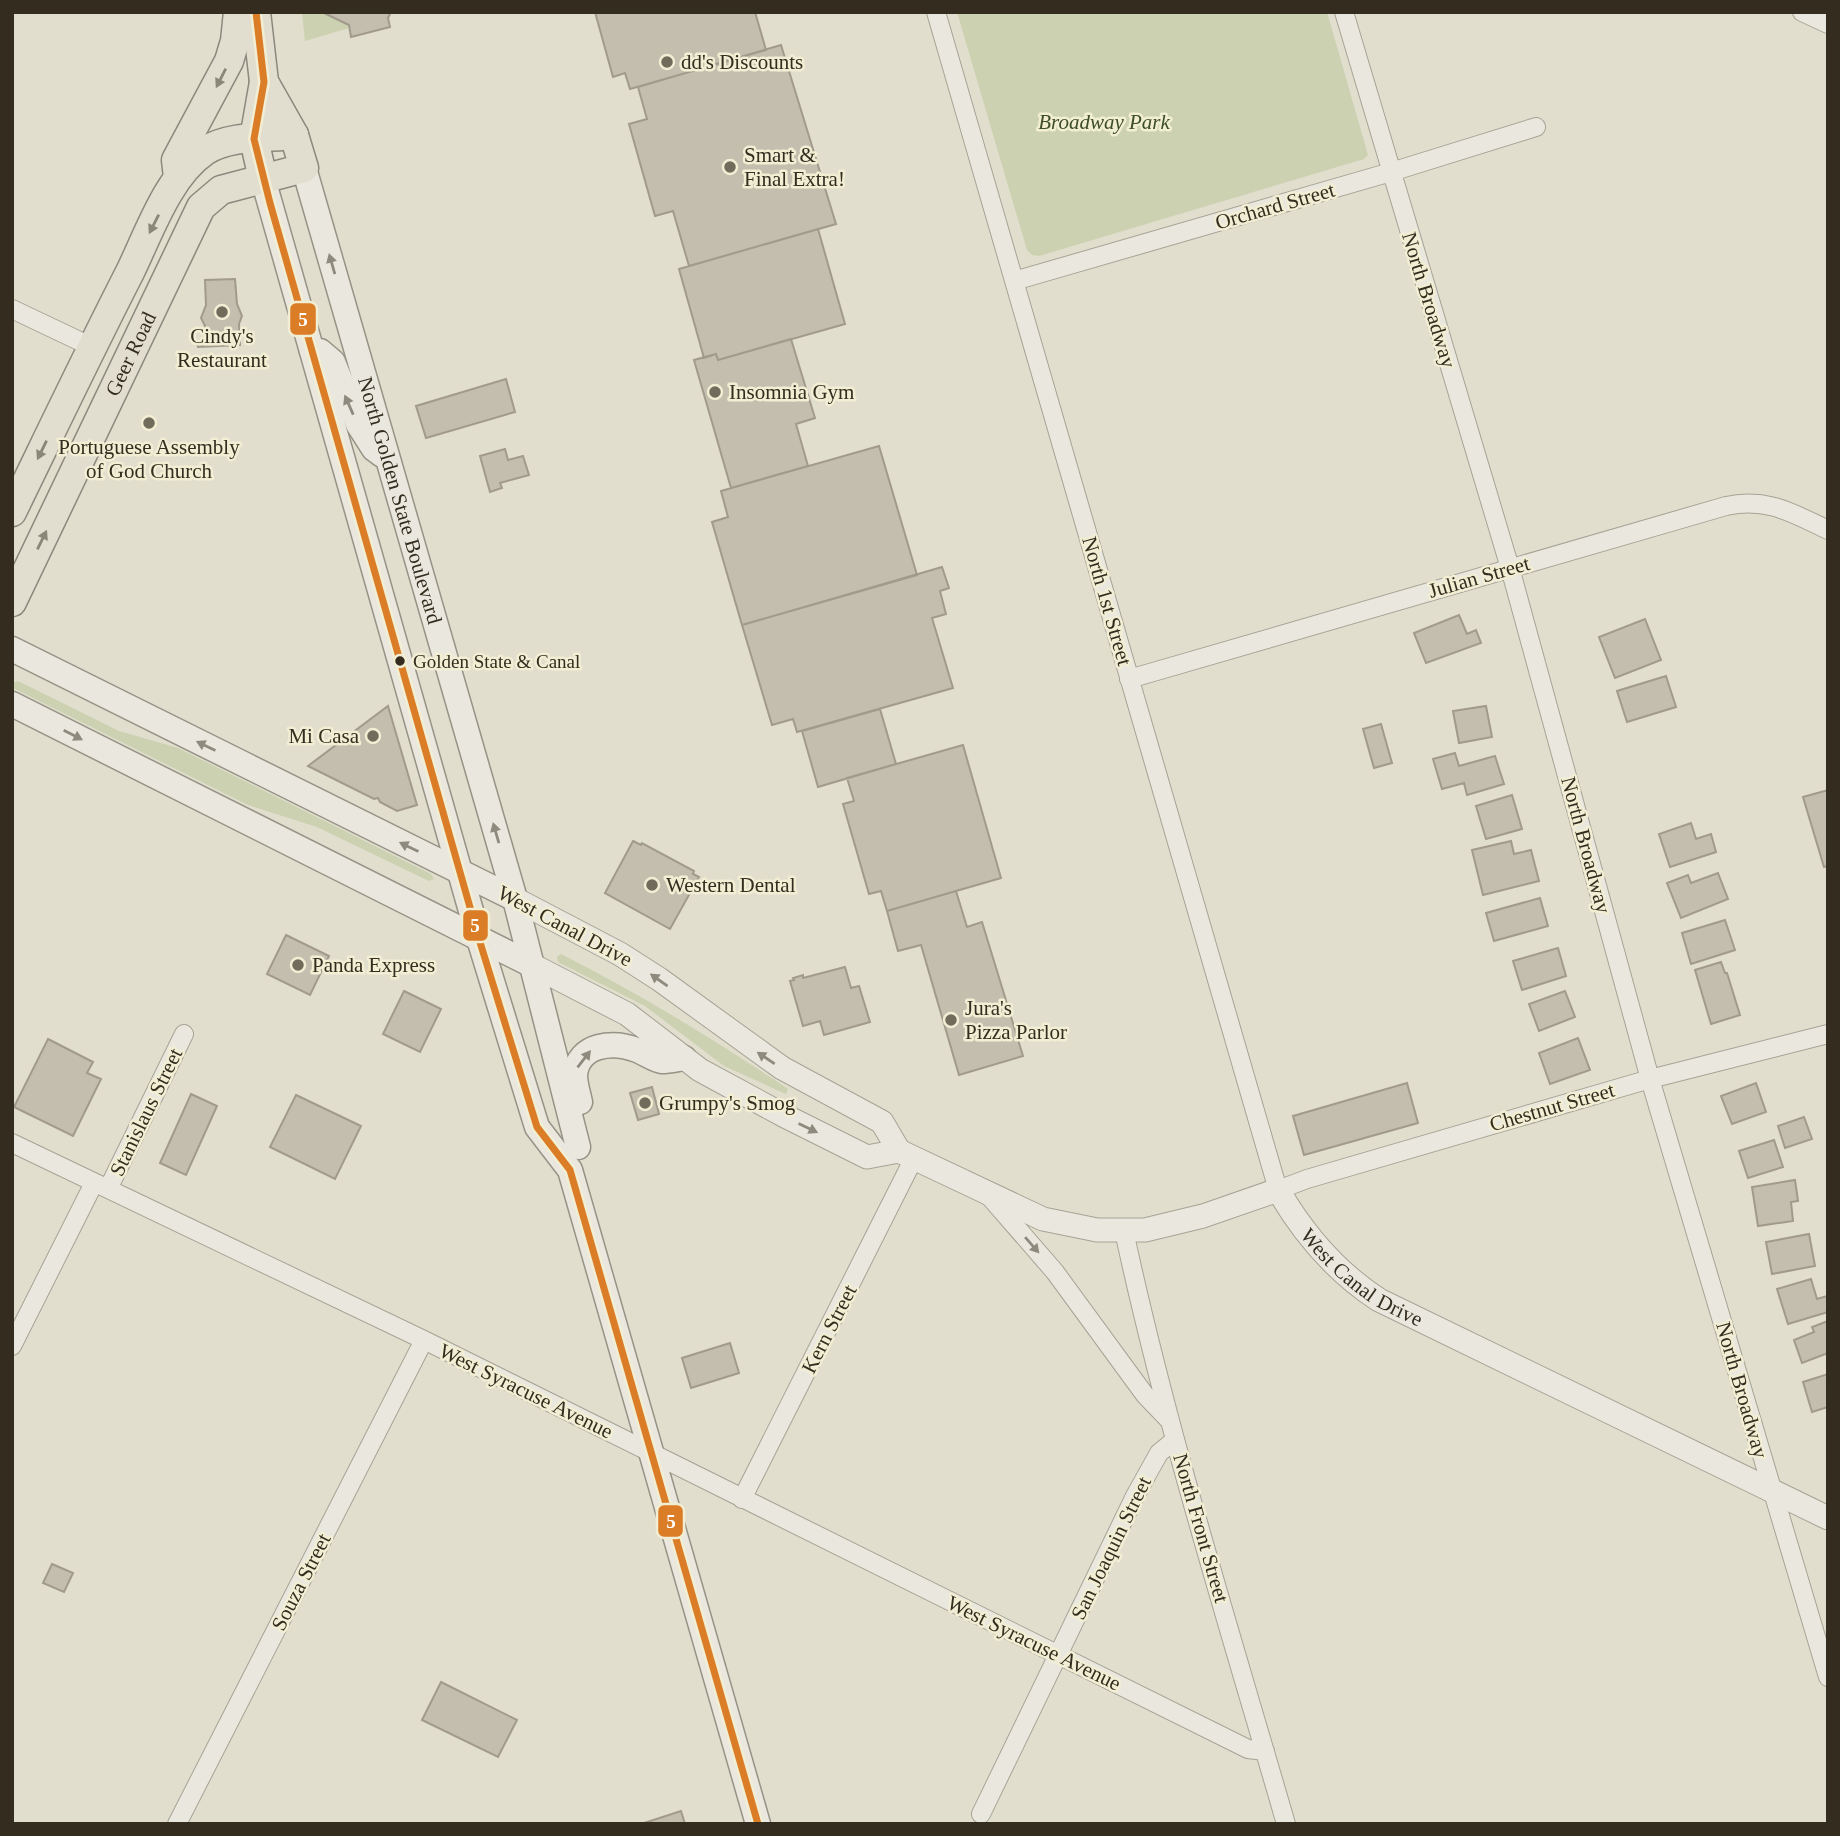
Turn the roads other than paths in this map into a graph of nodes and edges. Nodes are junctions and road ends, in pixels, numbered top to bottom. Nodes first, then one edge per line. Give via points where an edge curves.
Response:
1 (239, 12) edge
2 (256, 12) edge
3 (936, 12) edge
4 (1344, 12) edge
5 (1802, 12) edge
6 (1828, 24) edge
7 (264, 82) junction
8 (1536, 127) dead end
9 (293, 135) junction
10 (254, 139) junction
11 (304, 168) junction
12 (1391, 172) junction
13 (178, 177) junction
14 (263, 179) junction
15 (1014, 281) junction
16 (12, 309) edge
17 (92, 347) junction
18 (312, 351) junction
19 (388, 460) junction
20 (12, 512) edge
21 (1828, 530) edge
22 (1510, 568) junction
23 (12, 602) edge
24 (12, 649) edge
25 (1129, 679) junction
26 (12, 704) edge
27 (461, 873) junction
28 (514, 899) junction
29 (479, 939) junction
30 (530, 964) junction
31 (184, 1034) dead end
32 (1828, 1034) edge
33 (684, 1058) junction
34 (1650, 1079) junction
35 (12, 1143) edge
36 (906, 1155) junction
37 (574, 1158) junction
38 (101, 1186) junction
39 (1279, 1191) junction
40 (987, 1194) junction
41 (1124, 1231) junction
42 (424, 1340) junction
43 (12, 1346) edge
44 (1170, 1420) junction
45 (1175, 1440) junction
46 (651, 1454) junction
47 (1772, 1491) junction
48 (742, 1499) junction
49 (1828, 1518) edge
50 (1058, 1655) junction
51 (1828, 1677) edge
52 (1265, 1751) junction
53 (981, 1814) dead end
54 (177, 1824) edge
55 (758, 1824) edge
56 (1286, 1824) edge

1 -> 13 main road via 229,61 176,160
2 - 7 main road, North Golden State Boulevard
3 - 15 street, North 1st Street
4 - 12 street, North Broadway
5 - 6 street
7 - 9 main road, North Golden State Boulevard
7 - 10 main road, North Golden State Boulevard
8 - 12 street, Orchard Street
9 - 10 main road, Geer Road
9 - 11 main road, North Golden State Boulevard
10 - 13 main road, Geer Road via 212,146
10 - 14 main road, North Golden State Boulevard
11 - 14 main road, Geer Road
19 -> 11 main road, North Golden State Boulevard
12 - 15 street, Orchard Street
12 - 22 street, North Broadway
13 -> 17 main road, Geer Road
14 - 18 main road, North Golden State Boulevard
23 -> 14 main road, Geer Road via 198,212 221,190
15 - 25 street, North 1st Street
16 - 17 street
17 -> 20 main road, Geer Road
19 -> 18 main road via 374,449 358,424 333,362 320,351
18 - 27 main road, North Golden State Boulevard
28 -> 19 main road, North Golden State Boulevard
21 - 22 street, Julian Street via 1770,504 1739,503
22 - 25 street, Julian Street
22 - 34 street, North Broadway
27 -> 24 main road, West Canal Drive
25 - 39 street, North 1st Street
26 -> 29 main road
27 - 28 main road, West Canal Drive
27 - 29 main road, North Golden State Boulevard
28 - 30 main road, North Golden State Boulevard
36 -> 28 street, West Canal Drive via 882,1122 782,1068 620,954
29 - 30 main road
29 - 37 main road, North Golden State Boulevard via 537,1127
30 - 33 street via 627,1014
30 - 37 main road, North Golden State Boulevard
31 - 38 street, Stanislaus Street
32 - 34 street, Chestnut Street
33 -> 36 street via 718,1082 867,1157
37 -> 33 main road via 585,1124 576,1073 589,1051 616,1044 661,1061
34 - 39 street, Chestnut Street
34 - 47 street, North Broadway
35 - 38 street, West Syracuse Avenue
36 - 40 street
36 - 48 street, Kern Street
37 - 46 main road, North Golden State Boulevard
38 - 42 street, West Syracuse Avenue
38 - 43 street, Stanislaus Street
39 - 41 street via 1191,1219
39 - 47 street, West Canal Drive via 1317,1247 1379,1300
40 - 41 street via 1062,1225
40 -> 44 street via 1055,1272 1145,1395
41 - 44 street, North Front Street
42 - 46 street, West Syracuse Avenue
42 - 54 street, Souza Street
44 - 45 street, North Front Street
45 - 50 street, San Joaquin Street via 1152,1464
45 - 52 street, North Front Street
46 - 48 street, West Syracuse Avenue
46 - 55 main road, North Golden State Boulevard
47 - 49 street, West Canal Drive
47 - 51 street, North Broadway
48 - 50 street, West Syracuse Avenue
50 - 52 street, West Syracuse Avenue via 1248,1749
50 - 53 street, San Joaquin Street
52 - 56 street, North Front Street

